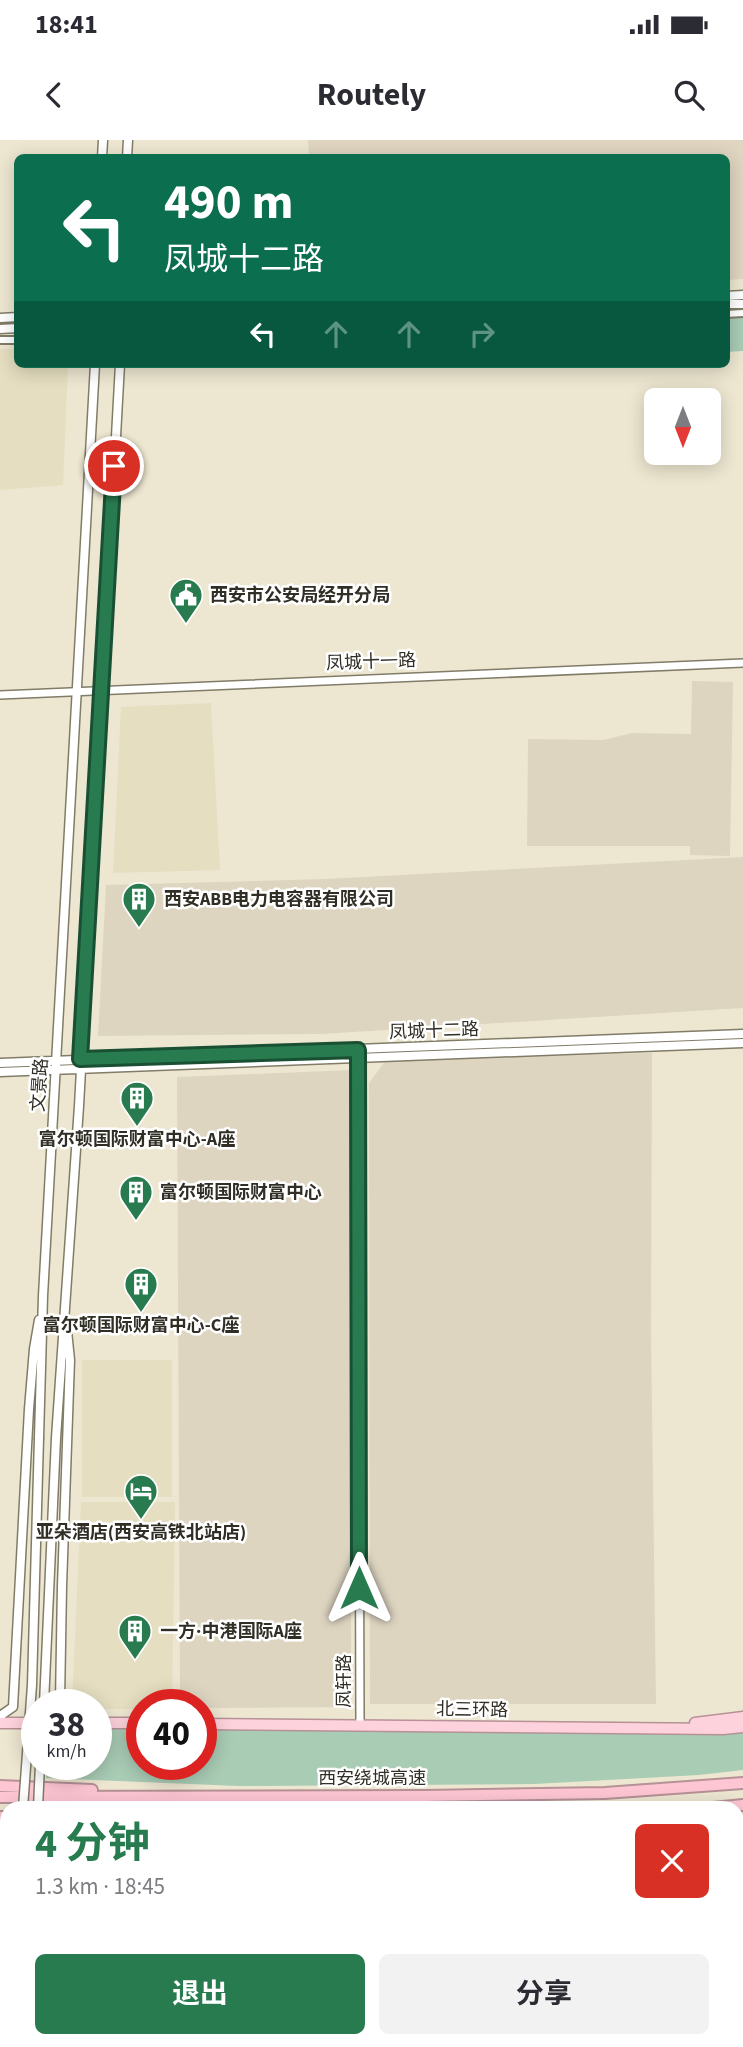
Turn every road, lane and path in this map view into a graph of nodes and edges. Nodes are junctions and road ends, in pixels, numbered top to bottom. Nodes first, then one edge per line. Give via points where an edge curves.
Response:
1 (95, 368) edge
2 (120, 368) edge
3 (743, 663) edge
4 (102, 690) junction
5 (78, 691) junction
6 (0, 695) edge
7 (743, 1034) edge
8 (743, 1043) edge
9 (358, 1054) junction
10 (0, 1063) edge
11 (81, 1064) junction
12 (57, 1065) junction
13 (0, 1072) edge
14 (43, 1296) junction
15 (64, 1310) junction
16 (45, 1689) edge
17 (60, 1689) edge
18 (0, 1716) edge
19 (743, 1717) edge
20 (0, 1723) edge
21 (21, 1723) edge
22 (217, 1724) edge
23 (359, 1725) junction
24 (743, 1727) edge
25 (664, 1728) junction
26 (39, 1780) edge
27 (743, 1783) edge
28 (0, 1786) edge
29 (238, 1796) junction
30 (0, 1797) edge
31 (24, 1801) edge
32 (38, 1801) edge

1 - 5 main road, 文景路
2 - 4 main road
3 - 4 street, 凤城十一路
4 - 5 street, 凤城十一路
4 - 11 main road
5 - 6 street, 凤城十一路
5 - 12 main road, 文景路
7 - 9 main road, 凤城十二路
8 - 9 main road, 凤城十二路
9 - 11 main road, 凤城十二路
9 - 23 street, 凤轩路
10 - 12 main road, 凤城十二路
11 - 12 main road, 凤城十二路
11 - 15 main road
12 - 13 main road, 凤城十二路
12 - 14 main road, 文景路
14 - 18 main road via 29,1409 13,1707
14 - 31 main road, 文景路, bridge via 32,1685
15 - 16 main road
15 - 17 main road via 71,1360
19 - 25 highway
20 - 21 highway
22 - 23 highway, 北三环路
23 - 25 highway, 北三环路
24 - 25 highway, 北三环路
26 - 32 main road, bridge
27 - 29 highway, 西安绕城高速 via 605,1793
28 - 29 highway
29 - 30 highway, 西安绕城高速

